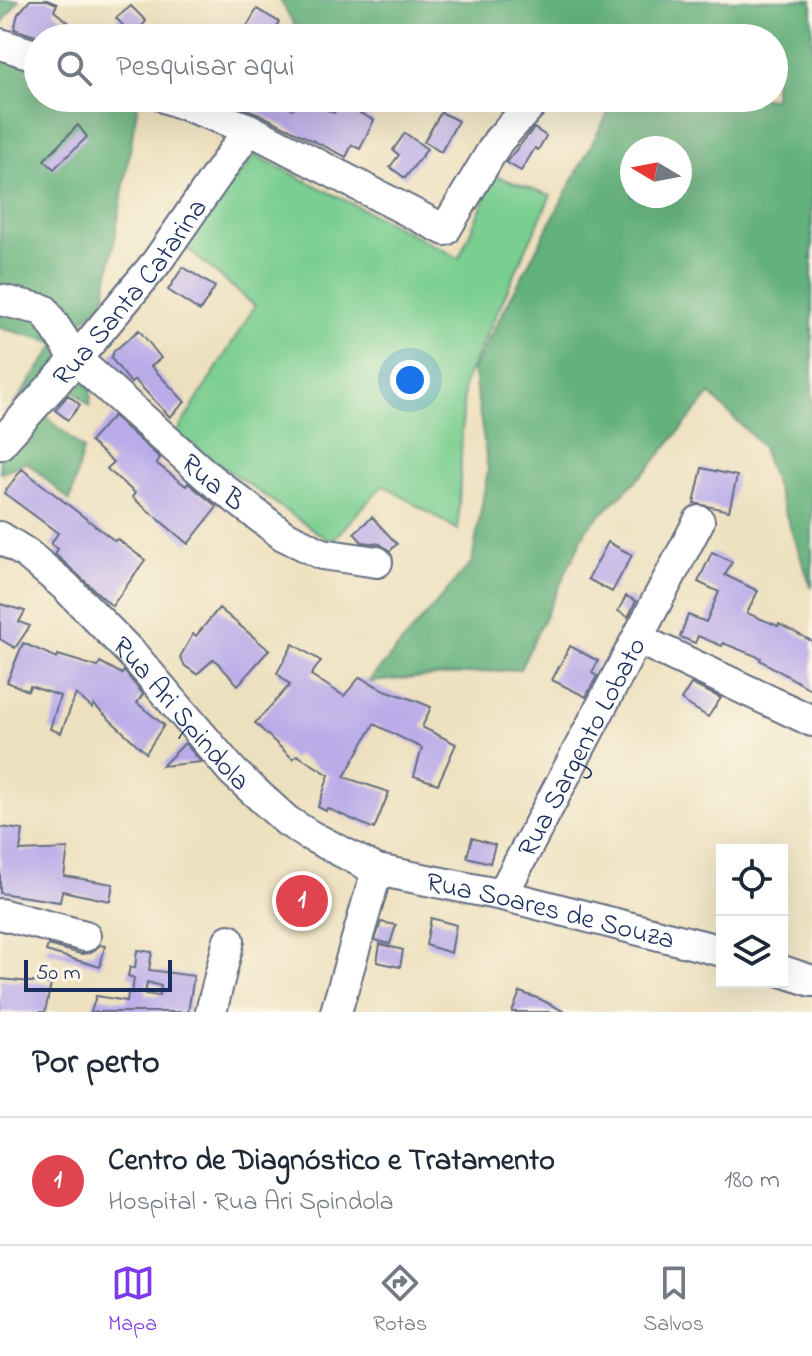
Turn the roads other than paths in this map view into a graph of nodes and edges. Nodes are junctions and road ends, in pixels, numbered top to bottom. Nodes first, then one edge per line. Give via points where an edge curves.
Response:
1 (0, 44) edge
2 (24, 52) edge
3 (204, 112) edge
4 (524, 112) edge
5 (249, 129) junction
6 (0, 300) edge
7 (76, 359) junction
8 (0, 444) edge
9 (699, 521) dead end
10 (0, 537) edge
11 (377, 562) dead end
12 (638, 639) junction
13 (812, 721) edge
14 (377, 870) junction
15 (502, 895) junction
16 (0, 914) edge
17 (85, 936) dead end
18 (229, 940) dead end
19 (716, 949) edge
20 (788, 973) edge
21 (812, 981) edge
22 (211, 1012) edge
23 (336, 1012) edge

1 - 2 street
3 - 5 street
4 - 5 street via 498,141 445,230
5 - 7 street, Rua Santa Catarina via 156,263
6 - 7 street, Rua B via 44,310
7 - 8 street, Rua Santa Catarina
7 - 11 street, Rua B via 208,477 283,535 322,554
9 - 12 street
10 - 14 street, Rua Ari Spindola via 94,614 233,772 287,821
12 - 13 street, Rua Sargento Lobato
12 - 15 street, Rua Sargento Lobato
14 - 15 street, Rua Soares de Souza
14 - 23 street
15 - 19 street, Rua Soares de Souza
16 - 17 street
18 - 22 street
20 - 21 street

